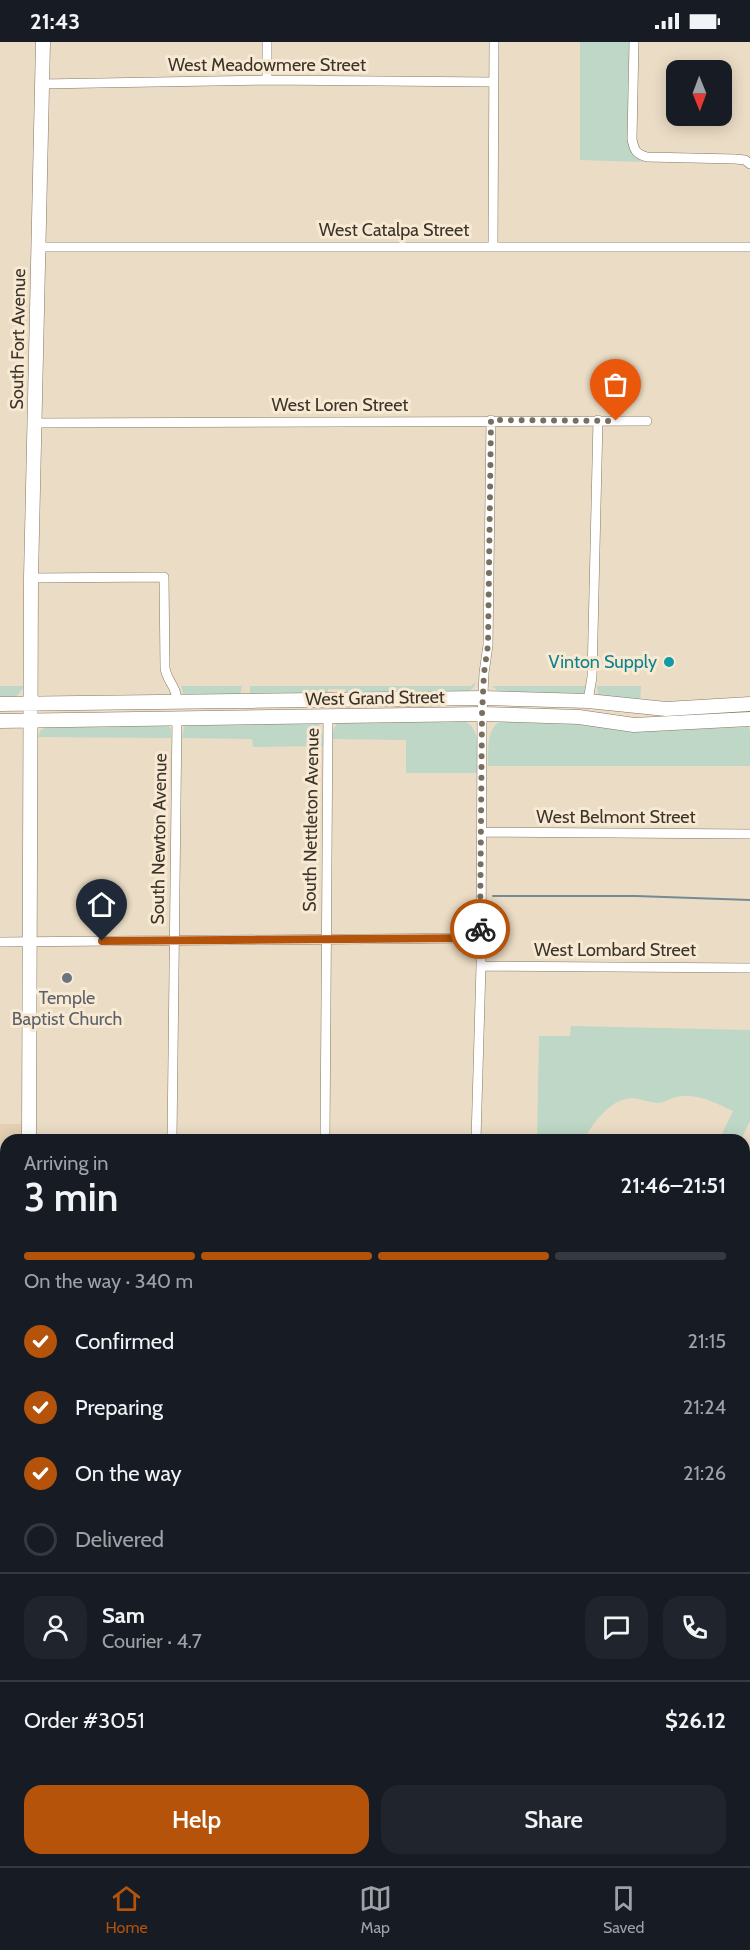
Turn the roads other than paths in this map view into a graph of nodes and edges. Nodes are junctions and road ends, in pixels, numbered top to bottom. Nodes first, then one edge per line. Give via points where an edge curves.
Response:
1 (43, 42) edge
2 (267, 42) edge
3 (494, 42) edge
4 (634, 42) edge
5 (267, 80) junction
6 (493, 82) junction
7 (42, 84) junction
8 (750, 164) edge
9 (493, 246) junction
10 (38, 247) junction
11 (750, 247) edge
12 (491, 420) junction
13 (598, 420) junction
14 (647, 421) dead end
15 (34, 423) junction
16 (31, 578) junction
17 (483, 698) junction
18 (588, 701) junction
19 (177, 702) junction
20 (0, 704) edge
21 (31, 704) junction
22 (750, 704) edge
23 (482, 714) junction
24 (328, 716) junction
25 (177, 718) junction
26 (750, 719) edge
27 (30, 720) junction
28 (0, 721) edge
29 (482, 832) junction
30 (750, 834) edge
31 (480, 938) junction
32 (326, 939) junction
33 (175, 940) junction
34 (0, 942) edge
35 (30, 942) junction
36 (481, 966) junction
37 (750, 968) edge
38 (28, 1134) edge
39 (172, 1134) edge
40 (325, 1134) edge
41 (476, 1134) edge

1 - 7 main road, South Fort Avenue
2 - 5 street
3 - 6 street
4 - 8 street via 632,139 638,154 735,159
5 - 6 street, West Meadowmere Street
5 - 7 street, West Meadowmere Street
6 - 9 street
7 - 10 main road, South Fort Avenue
9 - 10 street, West Catalpa Street
9 - 11 street, West Catalpa Street
10 - 15 main road, South Fort Avenue
12 - 13 street, West Loren Street
12 - 15 street, West Loren Street
12 - 17 street via 488,645
13 - 14 street, West Loren Street
13 - 18 street via 592,677
15 - 16 main road, South Fort Avenue
16 - 19 street via 164,577 165,668 177,689
16 - 21 main road, South Fort Avenue
17 - 18 main road, West Grand Street
17 - 19 main road, West Grand Street
17 - 23 street
18 - 22 main road, West Grand Street via 666,709
19 - 21 main road, West Grand Street
20 - 21 main road, West Grand Street
21 - 27 main road, South Fort Avenue
23 - 24 main road, West Grand Street
23 - 26 main road, West Grand Street via 579,717 634,725
23 - 29 street
24 - 25 main road, West Grand Street
24 - 32 street, South Nettleton Avenue
25 - 27 main road, West Grand Street
25 - 33 street, South Newton Avenue
27 - 28 main road, West Grand Street
27 - 35 main road, South Fort Avenue
29 - 30 street, West Belmont Street
29 - 31 street
31 - 32 street
31 - 36 street
32 - 33 street
32 - 40 street, South Nettleton Avenue
33 - 35 street
33 - 39 street, South Newton Avenue
34 - 35 street
35 - 38 main road, South Fort Avenue
36 - 37 street, West Lombard Street
36 - 41 street

